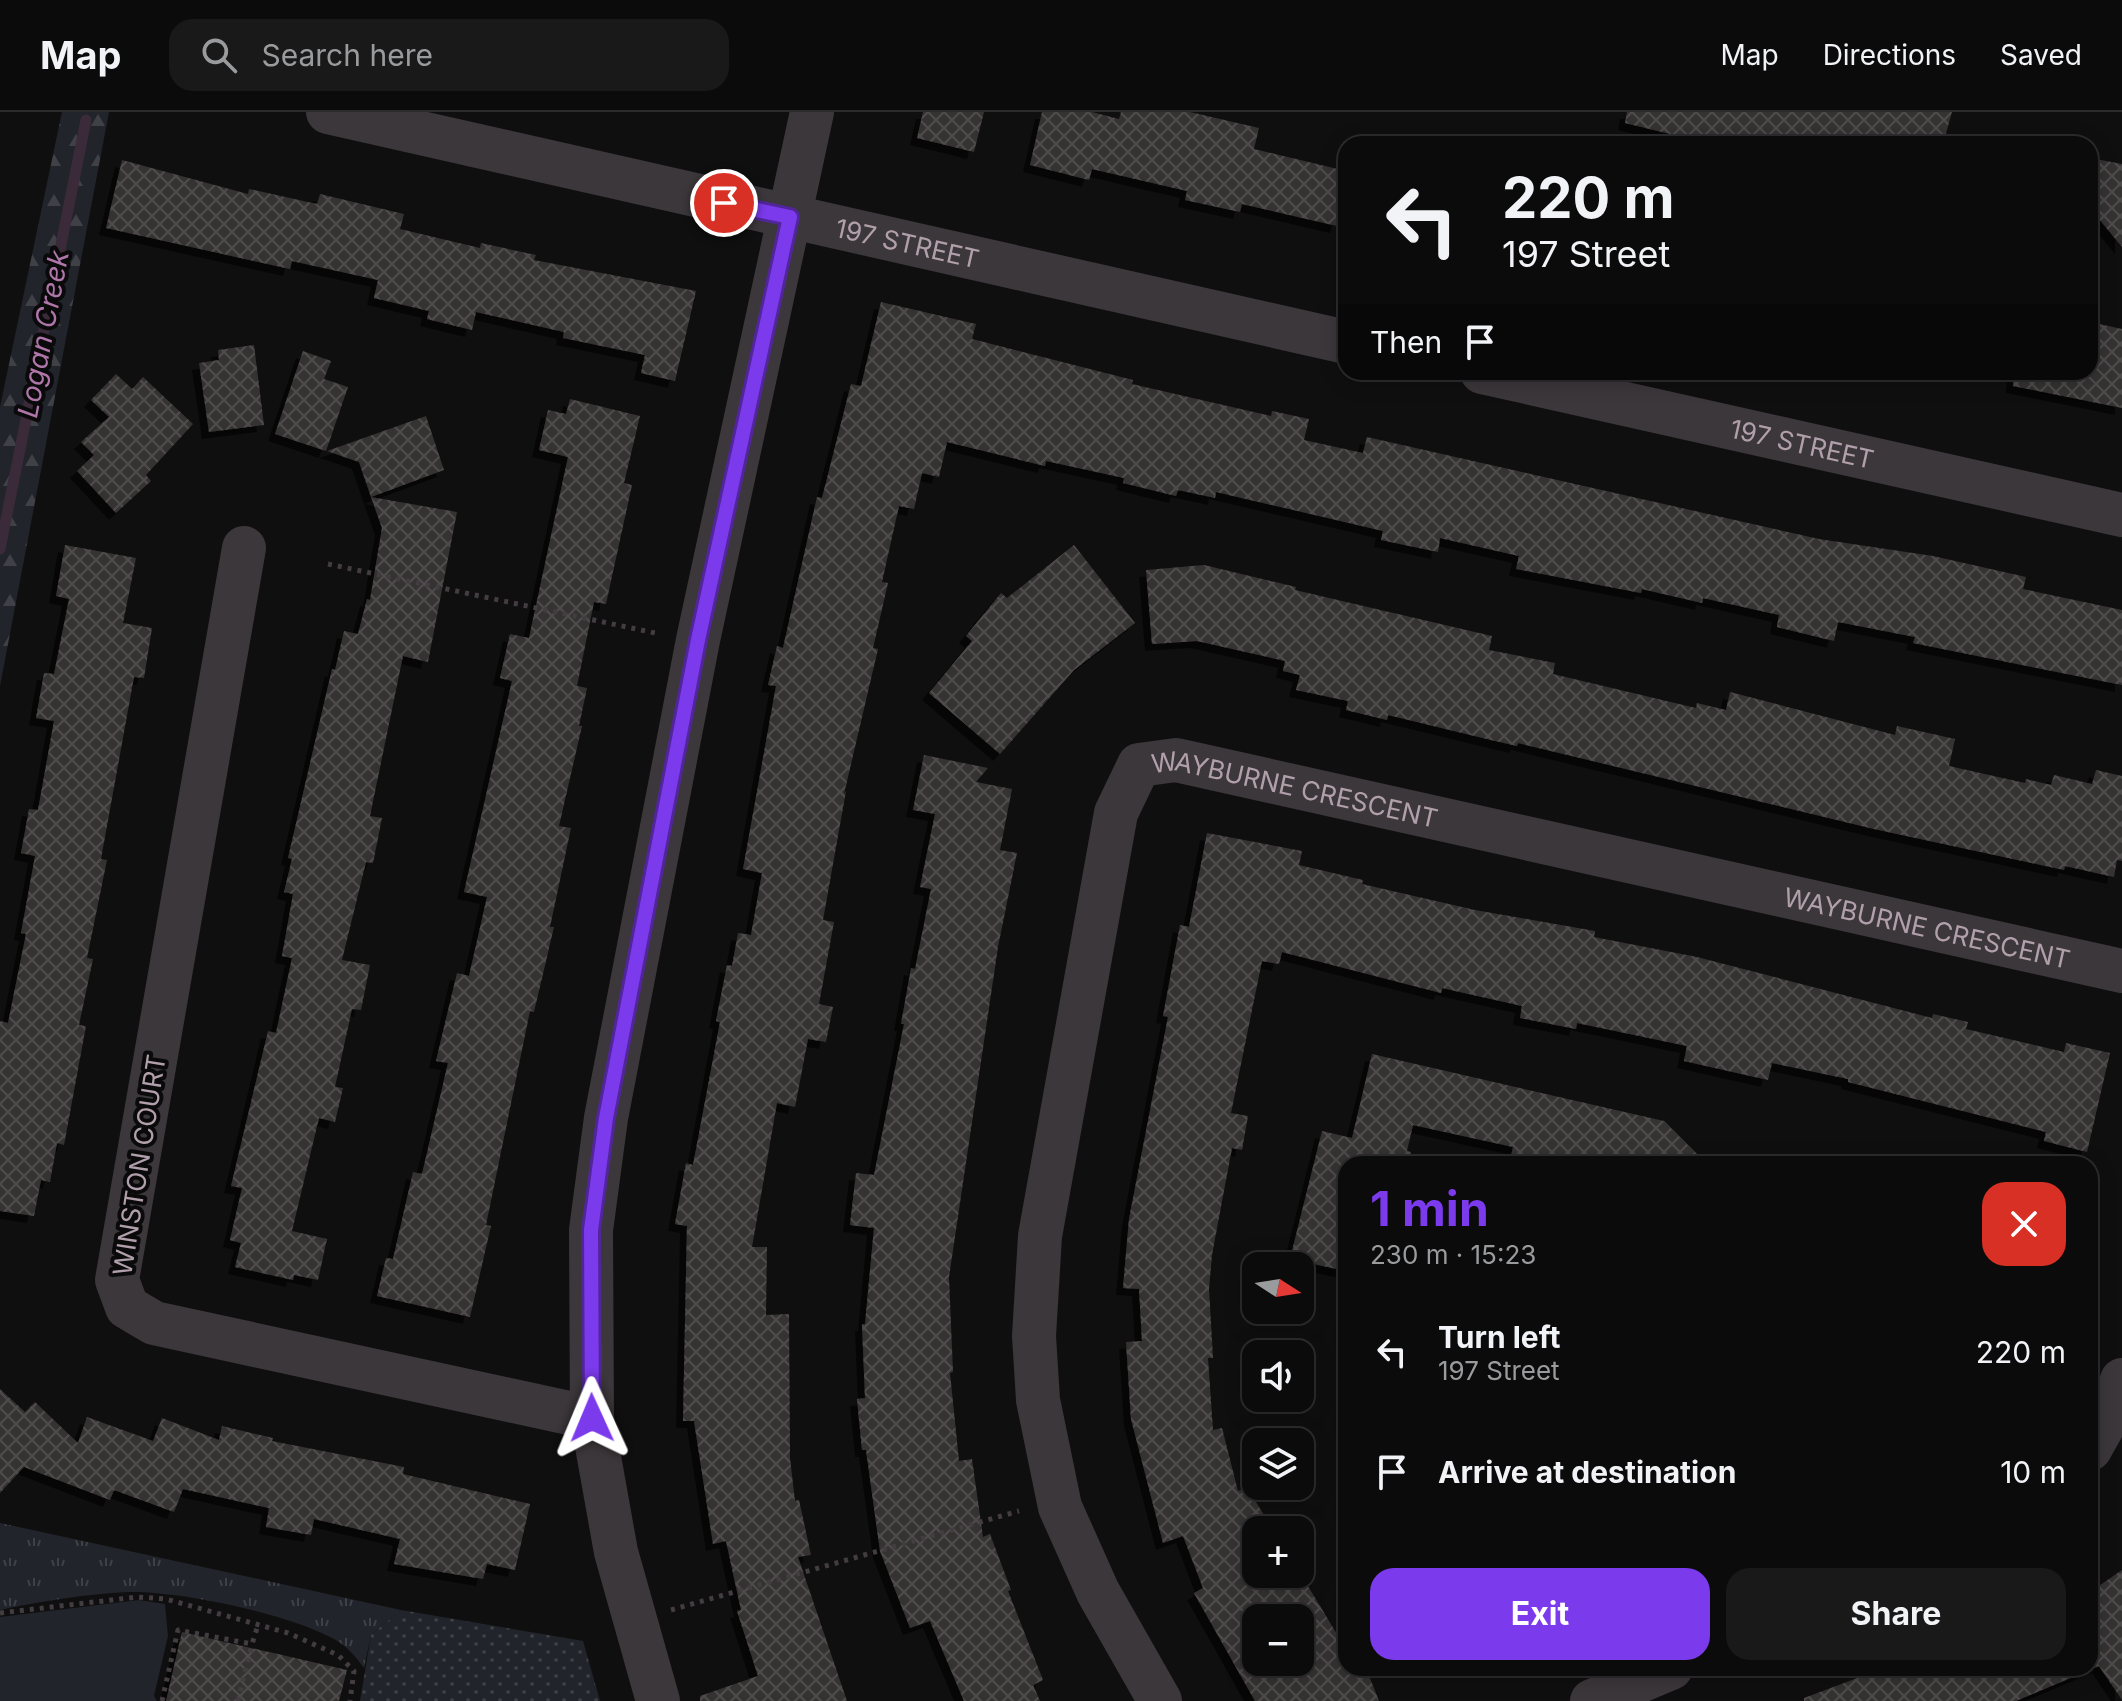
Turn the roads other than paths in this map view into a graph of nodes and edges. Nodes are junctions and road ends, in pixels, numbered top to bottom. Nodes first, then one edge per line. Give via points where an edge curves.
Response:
1 (328, 112) edge
2 (812, 112) edge
3 (790, 217) junction
4 (1338, 340) edge
5 (1518, 380) edge
6 (2122, 515) edge
7 (244, 548) dead end
8 (2122, 971) edge
9 (2122, 1380) edge
10 (592, 1418) junction
11 (2098, 1435) edge
12 (1643, 1676) edge
13 (658, 1701) edge
14 (1160, 1701) edge
15 (1592, 1701) edge

1 - 3 street, 197 STREET
2 - 3 street
3 - 4 street, 197 STREET
3 - 10 street via 698,640 606,1118 591,1230
5 - 6 street, 197 STREET
7 - 10 street, WINSTON COURT via 117,1280 127,1307 154,1323
8 - 14 street, WAYBURNE CRESCENT via 1176,760 1139,765 1116,813 1040,1236 1034,1299 1038,1400 1059,1500 1098,1592
9 - 11 street
10 - 13 street via 616,1552
12 - 15 street

